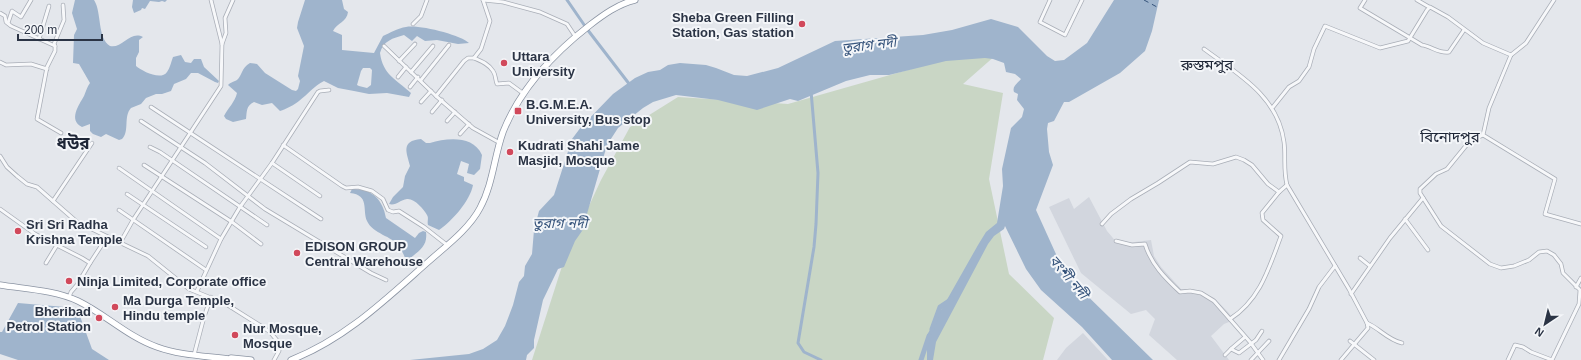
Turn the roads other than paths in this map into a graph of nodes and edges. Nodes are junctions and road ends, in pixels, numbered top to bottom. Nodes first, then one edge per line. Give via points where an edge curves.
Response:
1 (31, 0) edge
2 (211, 0) edge
3 (233, 0) edge
4 (427, 0) edge
5 (483, 0) edge
6 (635, 0) edge
7 (1050, 0) edge
8 (1082, 0) edge
9 (1365, 0) edge
10 (1417, 0) edge
11 (1554, 0) edge
12 (63, 5) dead end
13 (49, 6) dead end
14 (1429, 7) junction
15 (0, 13) edge
16 (8, 23) junction
17 (413, 24) dead end
18 (1464, 30) junction
19 (576, 35) junction
20 (1410, 38) junction
21 (39, 39) junction
22 (222, 44) junction
23 (415, 44) dead end
24 (449, 45) dead end
25 (55, 46) junction
26 (384, 46) dead end
27 (433, 46) dead end
28 (1204, 49) dead end
29 (1511, 55) junction
30 (474, 58) junction
31 (399, 61) junction
32 (0, 63) edge
33 (406, 67) junction
34 (47, 69) junction
35 (411, 72) junction
36 (398, 77) dead end
37 (419, 79) junction
38 (410, 86) dead end
39 (328, 90) dead end
40 (431, 90) junction
41 (524, 94) junction
42 (436, 96) junction
43 (442, 100) junction
44 (421, 102) dead end
45 (151, 107) dead end
46 (1273, 107) junction
47 (432, 112) dead end
48 (455, 112) junction
49 (141, 121) dead end
50 (447, 121) dead end
51 (469, 124) junction
52 (61, 133) dead end
53 (191, 134) junction
54 (460, 134) dead end
55 (1483, 135) junction
56 (92, 143) dead end
57 (500, 143) junction
58 (283, 145) junction
59 (150, 147) dead end
60 (181, 148) junction
61 (0, 156) edge
62 (172, 160) junction
63 (272, 163) junction
64 (144, 165) dead end
65 (119, 168) dead end
66 (161, 176) junction
67 (260, 179) junction
68 (1288, 185) junction
69 (152, 191) junction
70 (1279, 192) junction
71 (127, 194) dead end
72 (320, 196) dead end
73 (248, 197) junction
74 (1423, 198) junction
75 (53, 201) junction
76 (143, 205) junction
77 (240, 207) junction
78 (0, 210) edge
79 (119, 210) dead end
80 (321, 219) dead end
81 (1405, 219) junction
82 (133, 220) junction
83 (232, 222) junction
84 (1102, 224) dead end
85 (1581, 224) edge
86 (267, 225) dead end
87 (107, 237) junction
88 (221, 239) junction
89 (1116, 241) dead end
90 (120, 243) junction
91 (261, 244) dead end
92 (447, 244) junction
93 (57, 245) junction
94 (206, 248) dead end
95 (1428, 250) dead end
96 (1360, 258) dead end
97 (46, 263) dead end
98 (90, 263) junction
99 (1335, 266) junction
100 (1370, 266) junction
101 (206, 270) junction
102 (1581, 278) edge
103 (386, 280) dead end
104 (0, 285) edge
105 (1576, 287) junction
106 (197, 291) junction
107 (1351, 294) junction
108 (69, 297) junction
109 (211, 297) junction
110 (1230, 319) junction
111 (1367, 323) junction
112 (1262, 331) dead end
113 (1245, 337) junction
114 (1269, 341) dead end
115 (1350, 341) dead end
116 (1251, 343) junction
117 (1402, 343) dead end
118 (1353, 344) junction
119 (1231, 349) junction
120 (1258, 353) junction
121 (194, 355) junction
122 (1225, 355) dead end
123 (224, 358) junction
124 (235, 360) edge
125 (251, 360) edge
126 (274, 360) edge
127 (291, 360) edge
128 (1251, 360) edge
129 (1263, 360) edge
130 (1279, 360) edge
131 (1341, 360) edge
132 (1374, 360) edge
133 (1508, 360) edge

1 - 16 street via 21,17 12,11
2 - 22 street
3 - 22 street via 225,18 226,33
4 - 17 street via 421,16
5 - 19 street via 504,2 540,12 566,24
5 - 30 street via 490,21 481,49
6 - 19 highway via 620,6
7 - 8 street via 1040,22 1064,34
9 - 20 street via 1360,8
10 - 14 street
11 - 29 street via 1526,42
12 - 25 street via 64,20
13 - 21 street
14 - 18 street via 1448,17
14 - 20 street
15 - 16 street via 5,16
16 - 21 street
18 - 20 street via 1449,52 1445,53
18 - 29 street via 1483,43
19 - 41 highway via 551,58
20 - 46 street via 1380,48 1325,26 1309,67
21 - 25 street
22 - 53 street via 221,86
23 - 31 street
24 - 37 street
25 - 34 street
26 - 31 street
27 - 35 street
28 - 46 street via 1254,86
29 - 55 street via 1489,108
30 - 41 street via 489,66 494,72 497,84 509,84
30 - 42 street via 464,61
31 - 33 street
32 - 34 street via 31,64
33 - 35 street
33 - 36 street
34 - 52 street via 37,119
35 - 37 street
37 - 38 street
37 - 40 street
39 - 58 street via 318,92
40 - 42 street
40 - 44 street
41 - 57 highway via 510,118
42 - 43 street
43 - 47 street
43 - 48 street
45 - 53 street
46 - 68 street via 1284,141 1284,172
48 - 50 street
48 - 51 street
49 - 60 street
51 - 54 street
51 - 57 street
53 - 60 street
53 - 67 street
55 - 74 street via 1469,142 1447,169 1436,174 1420,189
55 - 85 street via 1555,179 1545,214
56 - 75 street
57 - 92 highway via 489,185 480,207 465,227
58 - 63 street
58 - 92 street via 342,186 358,186 372,192 383,200 388,210 399,211
59 - 62 street
60 - 62 street
60 - 73 street
61 - 75 street via 17,176 27,184 37,187
62 - 66 street
62 - 77 street
63 - 67 street
63 - 72 street
64 - 66 street
65 - 69 street
66 - 69 street
66 - 83 street
67 - 73 street
67 - 80 street
68 - 70 street
68 - 99 street
69 - 76 street
69 - 88 street
70 - 84 street via 1268,184 1252,164 1236,157 1213,164 1190,162 1131,199
70 - 110 street via 1265,208 1262,217 1281,236 1258,292 1248,305
71 - 76 street
73 - 77 street
73 - 103 street via 328,248
74 - 81 street
74 - 105 street via 1441,226 1490,264 1501,268 1514,266 1529,260 1539,252 1546,251 1554,255 1561,264 1563,273
75 - 87 street via 77,222
76 - 82 street
76 - 94 street
77 - 83 street
77 - 86 street
78 - 93 street via 35,234
79 - 82 street
81 - 95 street
81 - 100 street
82 - 90 street
82 - 101 street
83 - 88 street
83 - 91 street
87 - 90 street
87 - 98 street
88 - 101 street
89 - 110 street via 1132,245 1145,244 1156,268 1180,292 1201,293 1214,301
90 - 106 street via 148,256 189,288
92 - 127 highway via 368,315 327,343
93 - 97 street
93 - 98 street
96 - 100 street
98 - 108 street
99 - 107 street
99 - 130 street via 1319,287
100 - 107 street
101 - 106 street
102 - 105 street
104 - 108 highway
105 - 133 street via 1580,290 1579,304 1552,360 1515,345
106 - 109 street
107 - 111 street
108 - 121 highway via 145,342 167,350
109 - 121 street
109 - 126 street via 270,332 280,346
110 - 113 street
111 - 117 street via 1393,341
111 - 118 street via 1368,328
112 - 116 street
113 - 116 street
113 - 119 street
114 - 120 street
115 - 118 street
116 - 119 street via 1240,353
116 - 120 street
118 - 131 street
118 - 132 street
119 - 122 street
120 - 128 street
120 - 129 street
121 - 123 highway
123 - 124 highway
123 - 125 highway

